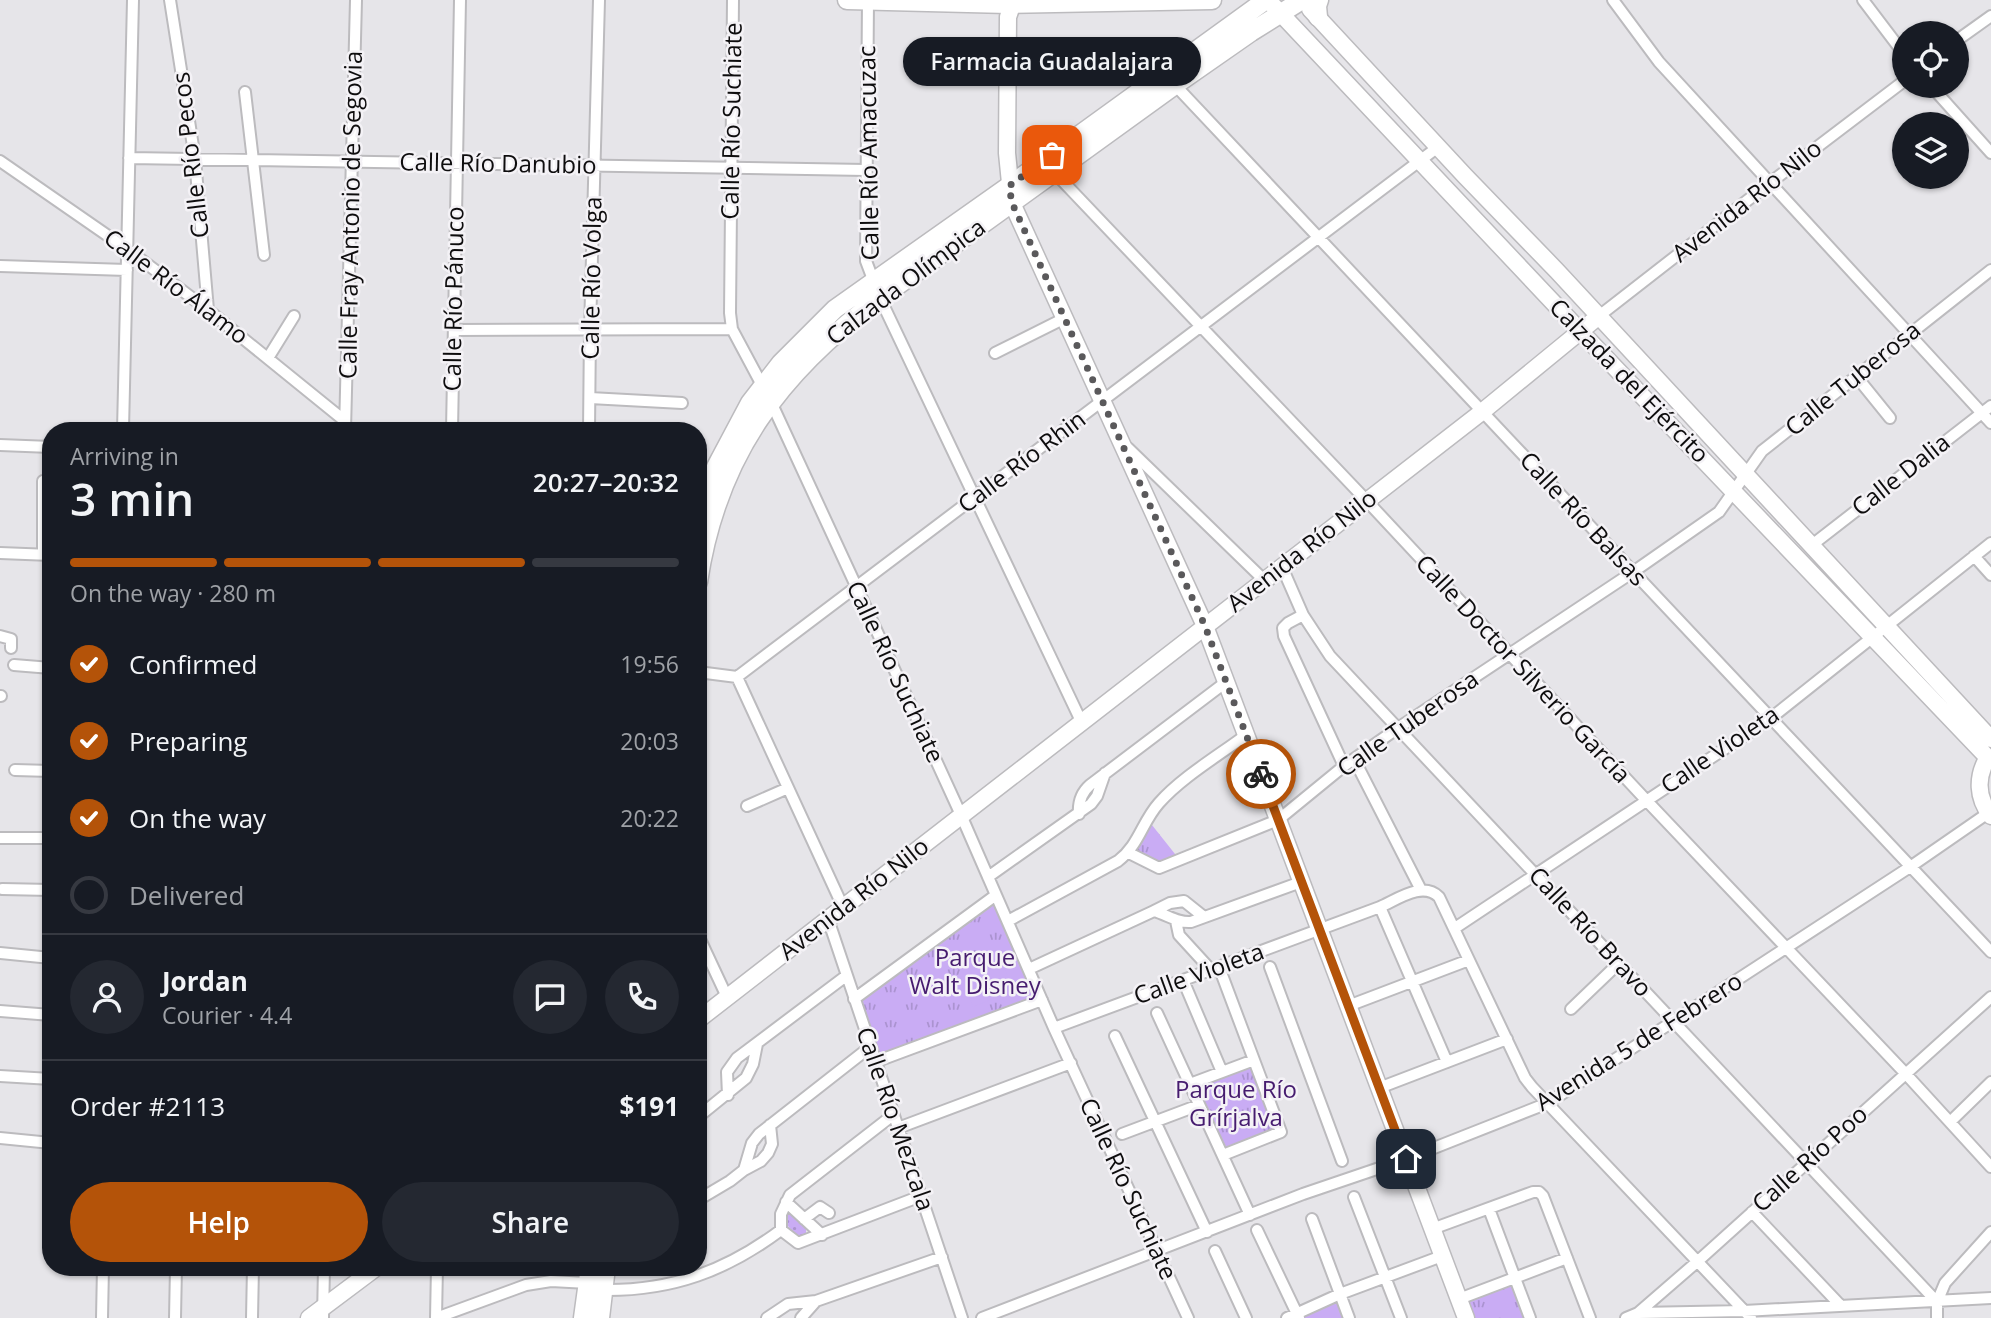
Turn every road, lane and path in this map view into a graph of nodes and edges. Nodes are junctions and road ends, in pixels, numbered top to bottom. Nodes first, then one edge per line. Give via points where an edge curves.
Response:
1 (133, 0) edge
2 (170, 0) edge
3 (356, 0) edge
4 (460, 0) edge
5 (599, 0) edge
6 (733, 0) edge
7 (847, 0) edge
8 (868, 0) edge
9 (1212, 0) edge
10 (1267, 0) edge
11 (1301, 0) edge
12 (1613, 0) edge
13 (1863, 0) edge
14 (1008, 5) edge
15 (1319, 9) edge
16 (1281, 13) junction
17 (1991, 16) edge
18 (1969, 32) edge
19 (1892, 38) edge
20 (1175, 85) junction
21 (1892, 90) edge
22 (246, 92) dead end
23 (1942, 98) edge
24 (1438, 147) junction
25 (1991, 153) edge
26 (129, 158) junction
27 (195, 159) junction
28 (254, 160) junction
29 (1420, 160) junction
30 (352, 161) junction
31 (0, 162) edge
32 (457, 163) junction
33 (595, 165) junction
34 (732, 167) junction
35 (866, 170) junction
36 (1054, 172) junction
37 (1770, 181) junction
38 (1011, 195) junction
39 (1318, 238) junction
40 (127, 248) junction
41 (264, 255) dead end
42 (0, 266) edge
43 (127, 270) junction
44 (1991, 270) edge
45 (877, 289) junction
46 (208, 310) junction
47 (294, 316) dead end
48 (1599, 316) junction
49 (1065, 318) junction
50 (1200, 327) junction
51 (732, 329) junction
52 (454, 330) junction
53 (590, 330) junction
54 (1581, 332) junction
55 (1910, 334) junction
56 (995, 353) dead end
57 (268, 358) junction
58 (1856, 376) junction
59 (763, 385) junction
60 (590, 398) junction
61 (1103, 401) junction
62 (771, 402) junction
63 (682, 403) dead end
64 (1986, 409) edge
65 (1482, 411) junction
66 (1890, 418) dead end
67 (123, 422) edge
68 (340, 422) edge
69 (345, 422) edge
70 (452, 422) edge
71 (589, 422) edge
72 (1991, 423) edge
73 (1121, 441) junction
74 (0, 445) edge
75 (42, 447) edge
76 (707, 473) edge
77 (1746, 473) junction
78 (1734, 491) junction
79 (976, 497) junction
80 (1367, 501) junction
81 (707, 538) edge
82 (1991, 543) edge
83 (1812, 545) junction
84 (0, 553) edge
85 (42, 554) edge
86 (1974, 556) junction
87 (1282, 566) junction
88 (1633, 572) junction
89 (1991, 575) edge
90 (1264, 580) junction
91 (857, 588) junction
92 (1303, 615) junction
93 (1205, 626) junction
94 (1886, 626) junction
95 (0, 636) edge
96 (1872, 637) junction
97 (11, 648) dead end
98 (1508, 654) junction
99 (15, 665) dead end
100 (42, 667) edge
101 (707, 673) edge
102 (737, 677) junction
103 (1226, 682) junction
104 (1771, 718) junction
105 (1081, 721) junction
106 (1398, 727) junction
107 (1246, 735) junction
108 (1991, 739) edge
109 (1989, 759) edge
110 (1349, 762) junction
111 (15, 770) dead end
112 (42, 771) edge
113 (788, 788) junction
114 (1646, 800) junction
115 (747, 806) dead end
116 (1990, 813) edge
117 (961, 815) junction
118 (1278, 820) junction
119 (0, 838) edge
120 (42, 838) edge
121 (1129, 853) junction
122 (1910, 867) junction
123 (1534, 874) junction
124 (988, 877) junction
125 (1301, 882) junction
126 (2, 889) dead end
127 (42, 890) edge
128 (1421, 890) junction
129 (996, 895) junction
130 (844, 907) junction
131 (1380, 907) junction
132 (1154, 911) junction
133 (1204, 917) junction
134 (828, 919) junction
135 (1176, 921) junction
136 (1008, 922) junction
137 (1455, 928) junction
138 (1320, 930) junction
139 (1786, 949) junction
140 (1991, 952) edge
141 (0, 953) edge
142 (707, 954) edge
143 (42, 957) edge
144 (1469, 960) junction
145 (1619, 963) junction
146 (1215, 968) junction
147 (1270, 968) dead end
148 (1029, 970) junction
149 (846, 976) junction
150 (1183, 980) junction
151 (1412, 982) junction
152 (727, 997) junction
153 (1991, 997) edge
154 (854, 999) junction
155 (1042, 1000) junction
156 (1348, 1006) junction
157 (1571, 1009) dead end
158 (0, 1011) edge
159 (707, 1013) edge
160 (1157, 1013) dead end
161 (42, 1014) edge
162 (1674, 1022) junction
163 (1054, 1028) junction
164 (1115, 1036) dead end
165 (1507, 1039) junction
166 (757, 1044) junction
167 (870, 1047) junction
168 (1254, 1060) junction
169 (875, 1062) junction
170 (1447, 1062) junction
171 (1071, 1063) junction
172 (1222, 1072) junction
173 (1905, 1073) junction
174 (0, 1076) edge
175 (42, 1078) edge
176 (1991, 1082) edge
177 (1190, 1084) junction
178 (1379, 1087) junction
179 (727, 1095) junction
180 (1548, 1103) junction
181 (1199, 1105) junction
182 (707, 1111) edge
183 (893, 1115) junction
184 (1155, 1122) junction
185 (1950, 1122) junction
186 (770, 1125) junction
187 (898, 1128) junction
188 (1122, 1134) dead end
189 (0, 1138) edge
190 (42, 1142) edge
191 (1223, 1155) junction
192 (1406, 1159) junction
193 (1342, 1161) dead end
194 (1806, 1163) junction
195 (1991, 1167) edge
196 (744, 1170) junction
197 (707, 1195) edge
198 (921, 1196) junction
199 (1354, 1197) dead end
200 (786, 1202) junction
201 (1489, 1209) junction
202 (1752, 1212) junction
203 (829, 1213) dead end
204 (1250, 1215) junction
205 (804, 1219) junction
206 (1312, 1219) dead end
207 (1432, 1229) junction
208 (781, 1230) junction
209 (1257, 1230) dead end
210 (1207, 1232) junction
211 (1991, 1232) edge
212 (822, 1235) junction
213 (1157, 1251) junction
214 (1215, 1251) dead end
215 (1442, 1256) junction
216 (942, 1257) junction
217 (1567, 1258) junction
218 (1698, 1261) junction
219 (707, 1272) edge
220 (103, 1276) edge
221 (176, 1276) edge
222 (253, 1276) edge
223 (324, 1276) edge
224 (366, 1276) edge
225 (437, 1276) edge
226 (698, 1276) edge
227 (1386, 1277) junction
228 (1515, 1278) junction
229 (594, 1280) edge
230 (1340, 1294) junction
231 (1991, 1298) edge
232 (1458, 1299) junction
233 (816, 1301) junction
234 (1937, 1302) junction
235 (1841, 1306) junction
236 (323, 1312) edge
237 (1638, 1313) junction
238 (1748, 1314) edge
239 (1294, 1316) edge
240 (102, 1318) edge
241 (175, 1318) edge
242 (252, 1318) edge
243 (309, 1318) edge
244 (436, 1318) edge
245 (583, 1318) edge
246 (600, 1318) edge
247 (769, 1318) edge
248 (801, 1318) edge
249 (962, 1318) edge
250 (982, 1318) edge
251 (1188, 1318) edge
252 (1246, 1318) edge
253 (1349, 1318) edge
254 (1401, 1318) edge
255 (1466, 1318) edge
256 (1530, 1318) edge
257 (1590, 1318) edge
258 (1626, 1318) edge
259 (1937, 1318) edge

1 - 26 street
2 - 27 street, Calle Río Pecos
3 - 30 street, Calle Fray Antonio de Segovia
4 - 32 street, Calle Río Pánuco
5 - 33 street, Calle Río Volga
6 - 34 street, Calle Río Suchiate
7 - 8 main road
8 - 14 main road
8 - 35 street, Calle Río Amacuzac
9 - 14 main road
10 - 16 street, Calzada del Ejército
10 - 38 main road, Calzada Olímpica
11 - 15 street, Calzada del Ejército
11 - 16 main road, Calzada Olímpica
12 - 37 street via 1659,62
13 - 19 street
14 - 38 street
15 - 24 street, Calzada del Ejército
16 - 20 main road, Calzada Olímpica
16 - 29 street, Calzada del Ejército
17 - 18 street
20 - 36 main road, Calzada Olímpica
20 - 39 street, Calle Río Balsas
21 - 37 street, Avenida Río Nilo
22 - 28 street
23 - 25 street
24 - 29 street, Calle Río Rhin
24 - 48 street, Calzada del Ejército
26 - 27 street, Calle Río Danubio
26 - 40 street
27 - 28 street, Calle Río Danubio
27 - 46 street, Calle Río Pecos
28 - 30 street, Calle Río Danubio
28 - 41 street
29 - 39 street, Calle Río Rhin
29 - 54 street, Calzada del Ejército
30 - 32 street, Calle Río Danubio
30 - 69 street, Calle Fray Antonio de Segovia
31 - 40 street, Calle Río Álamo
32 - 33 street, Calle Río Danubio
32 - 52 street, Calle Río Pánuco
33 - 34 street, Calle Río Danubio
33 - 53 street, Calle Río Volga
34 - 35 street, Calle Río Danubio
34 - 51 street, Calle Río Suchiate
35 - 45 street, Calle Río Amacuzac via 866,261
36 - 38 main road, Calzada Olímpica
36 - 50 street, Calle Doctor Silverio García
37 - 48 street, Avenida Río Nilo
37 - 55 street
38 - 45 main road, Calzada Olímpica
38 - 49 street
39 - 50 street, Calle Río Rhin
39 - 65 street, Calle Río Balsas
40 - 43 street
40 - 46 street, Calle Río Álamo
42 - 43 street
43 - 67 street
44 - 55 street, Calle Tuberosa
45 - 59 main road, Calzada Olímpica via 835,309
45 - 62 main road, Calzada Olímpica
45 - 79 street, Calle Río Amacuzac
46 - 57 street, Calle Río Álamo
47 - 57 street
48 - 54 street, Avenida Río Nilo
48 - 77 street, Calzada del Ejército
49 - 56 street
49 - 61 street
50 - 61 street, Calle Río Rhin
50 - 80 street, Calle Doctor Silverio García
51 - 53 street
51 - 59 street, Calle Río Suchiate
52 - 53 street
52 - 70 street, Calle Río Pánuco
53 - 60 street, Calle Río Volga
54 - 65 street, Avenida Río Nilo
54 - 78 street, Calzada del Ejército
55 - 58 street, Calle Tuberosa
55 - 64 street
57 - 68 street, Calle Río Álamo
58 - 66 street
58 - 77 street, Calle Tuberosa via 1762,452
59 - 62 street, Calle Río Suchiate
59 - 76 main road, Calzada Olímpica
60 - 63 street
60 - 71 street, Calle Río Volga
61 - 73 street
61 - 79 street, Calle Río Rhin
62 - 81 main road, Calzada Olímpica via 727,477
62 - 91 street, Calle Río Suchiate
64 - 72 street
64 - 83 street, Calle Dalia
65 - 80 street, Avenida Río Nilo
65 - 88 street, Calle Río Balsas
73 - 90 street
73 - 93 street
74 - 75 street
77 - 78 street, Calle Tuberosa
77 - 83 street, Calzada del Ejército
78 - 88 street, Calle Tuberosa via 1719,512
78 - 96 street, Calzada del Ejército
79 - 91 street, Calle Río Rhin
79 - 105 street, Calle Río Amacuzac
80 - 87 street, Avenida Río Nilo
80 - 98 street, Calle Doctor Silverio García
82 - 86 street, Calle Violeta
83 - 94 street, Calzada del Ejército
84 - 85 street
86 - 89 street
86 - 94 street, Calle Violeta
87 - 90 street, Avenida Río Nilo
87 - 92 street, Calle Río Bravo
88 - 98 street, Calle Tuberosa
88 - 104 street, Calle Río Balsas
90 - 93 street, Avenida Río Nilo
91 - 102 street, Calle Río Rhin
91 - 117 street, Calle Río Suchiate
92 - 106 street, Calle Río Bravo via 1330,656
92 - 110 street via 1283,628 1284,636
93 - 103 street
93 - 105 street, Avenida Río Nilo
94 - 96 street, Calle Violeta
94 - 108 street, Calzada del Ejército
95 - 97 street via 10,638
96 - 104 street, Calle Violeta
96 - 109 street, Calzada del Ejército
98 - 106 street, Calle Tuberosa
98 - 114 street, Calle Doctor Silverio García
99 - 100 street
101 - 102 street
102 - 113 street
103 - 107 street
103 - 124 street via 1105,773 1083,793 1079,814
104 - 114 street, Calle Violeta
104 - 122 street, Calle Río Balsas
105 - 117 street, Avenida Río Nilo
106 - 110 street, Calle Tuberosa
106 - 123 street, Calle Río Bravo
107 - 118 street
107 - 121 street via 1160,801
109 - 116 street via 1979,782
110 - 118 street, Calle Tuberosa
110 - 128 street
111 - 112 street
113 - 115 street
113 - 130 street
114 - 123 street, Calle Violeta
114 - 139 street, Calle Doctor Silverio García
116 - 122 street, Avenida 5 de Febrero
117 - 124 street, Calle Río Suchiate
117 - 130 street, Avenida Río Nilo
118 - 121 street, Calle Tuberosa via 1159,867
118 - 125 street
119 - 120 street
121 - 136 street
122 - 139 street, Avenida 5 de Febrero
122 - 140 street, Calle Río Balsas
123 - 137 street, Calle Violeta
123 - 145 street, Calle Río Bravo
124 - 129 street, Calle Río Suchiate
125 - 133 street
125 - 138 street
126 - 127 street
128 - 131 street, Calle Violeta
128 - 137 street via 1431,890 1439,897
129 - 136 street, Calle Río Suchiate
129 - 154 street
130 - 134 street, Avenida Río Nilo
131 - 138 street, Calle Violeta
131 - 151 street
132 - 133 street via 1184,901
132 - 135 street
132 - 148 street
133 - 135 street
134 - 149 street, Calle Río Mezcala
134 - 152 street, Avenida Río Nilo
135 - 146 street via 1179,935
136 - 148 street, Calle Río Suchiate
137 - 144 street
138 - 146 street, Calle Violeta
138 - 156 street
139 - 162 street, Avenida 5 de Febrero
139 - 173 street, Calle Doctor Silverio García
141 - 143 street
142 - 152 street
144 - 151 street
144 - 165 street
145 - 157 street
145 - 162 street, Calle Río Bravo
146 - 150 street, Calle Violeta
146 - 168 street
147 - 193 street
148 - 155 street, Calle Río Suchiate
149 - 154 street, Calle Río Mezcala
149 - 166 street
150 - 163 street, Calle Violeta
150 - 172 street
151 - 156 street
151 - 170 street
152 - 159 street, Avenida Río Nilo
153 - 173 street, Calle Río Poo
154 - 167 street, Calle Río Mezcala
155 - 163 street, Calle Río Suchiate
155 - 169 street
156 - 178 street
158 - 161 street
160 - 177 street
162 - 180 street, Avenida 5 de Febrero
162 - 194 street, Calle Río Bravo
163 - 171 street, Calle Río Suchiate
164 - 184 street
165 - 170 street
165 - 180 street via 1525,1078
166 - 179 street via 746,1078
166 - 179 street via 729,1067
167 - 169 street, Calle Río Mezcala
167 - 186 street
168 - 172 street
168 - 191 street via 1280,1132
169 - 183 street, Calle Río Mezcala
170 - 178 street
171 - 187 street
171 - 213 street, Calle Río Suchiate
172 - 177 street
173 - 185 street, Calle Doctor Silverio García
173 - 194 street, Calle Río Poo
174 - 175 street
176 - 185 street
177 - 181 street
178 - 192 street
179 - 182 street
180 - 192 street, Avenida 5 de Febrero
180 - 218 street
181 - 184 street
181 - 191 street
183 - 187 street, Calle Río Mezcala
183 - 200 street
184 - 188 street
184 - 210 street
185 - 195 street, Calle Doctor Silverio García
186 - 196 street via 752,1143
186 - 196 street via 768,1153
187 - 198 street, Calle Río Mezcala
189 - 190 street
191 - 204 street
192 - 204 street, Avenida 5 de Febrero
192 - 207 street
194 - 202 street, Calle Río Poo
194 - 234 street, Calle Río Bravo
196 - 197 street
198 - 212 street
198 - 216 street, Calle Río Mezcala
199 - 227 street
200 - 205 street
200 - 208 street
201 - 207 street
201 - 217 street via 1539,1192
201 - 228 street
202 - 218 street, Calle Río Poo
202 - 235 street
203 - 205 street via 820,1207
204 - 210 street, Avenida 5 de Febrero
205 - 212 street
206 - 230 street
207 - 215 street
208 - 212 street via 798,1243
208 - 219 street
209 - 239 street
210 - 213 street, Avenida 5 de Febrero
211 - 234 street via 1945,1283
213 - 250 street, Avenida 5 de Febrero
213 - 251 street, Calle Río Suchiate
214 - 252 street
215 - 227 street
215 - 232 street
216 - 233 street
216 - 249 street, Calle Río Mezcala
217 - 228 street
217 - 257 street
218 - 237 street, Calle Río Poo
218 - 238 street
220 - 240 street
221 - 241 street
222 - 242 street
223 - 236 street
224 - 236 street
225 - 244 street
226 - 229 street via 629,1290
227 - 230 street
227 - 254 street
228 - 232 street
228 - 256 street
229 - 244 street via 526,1285
229 - 245 main road
229 - 246 main road
230 - 239 street
230 - 253 street
231 - 234 street
232 - 255 street
233 - 247 street via 788,1304
233 - 248 street
234 - 235 street
234 - 259 street
235 - 238 street
236 - 243 street
237 - 238 street
237 - 258 street, Calle Río Poo

